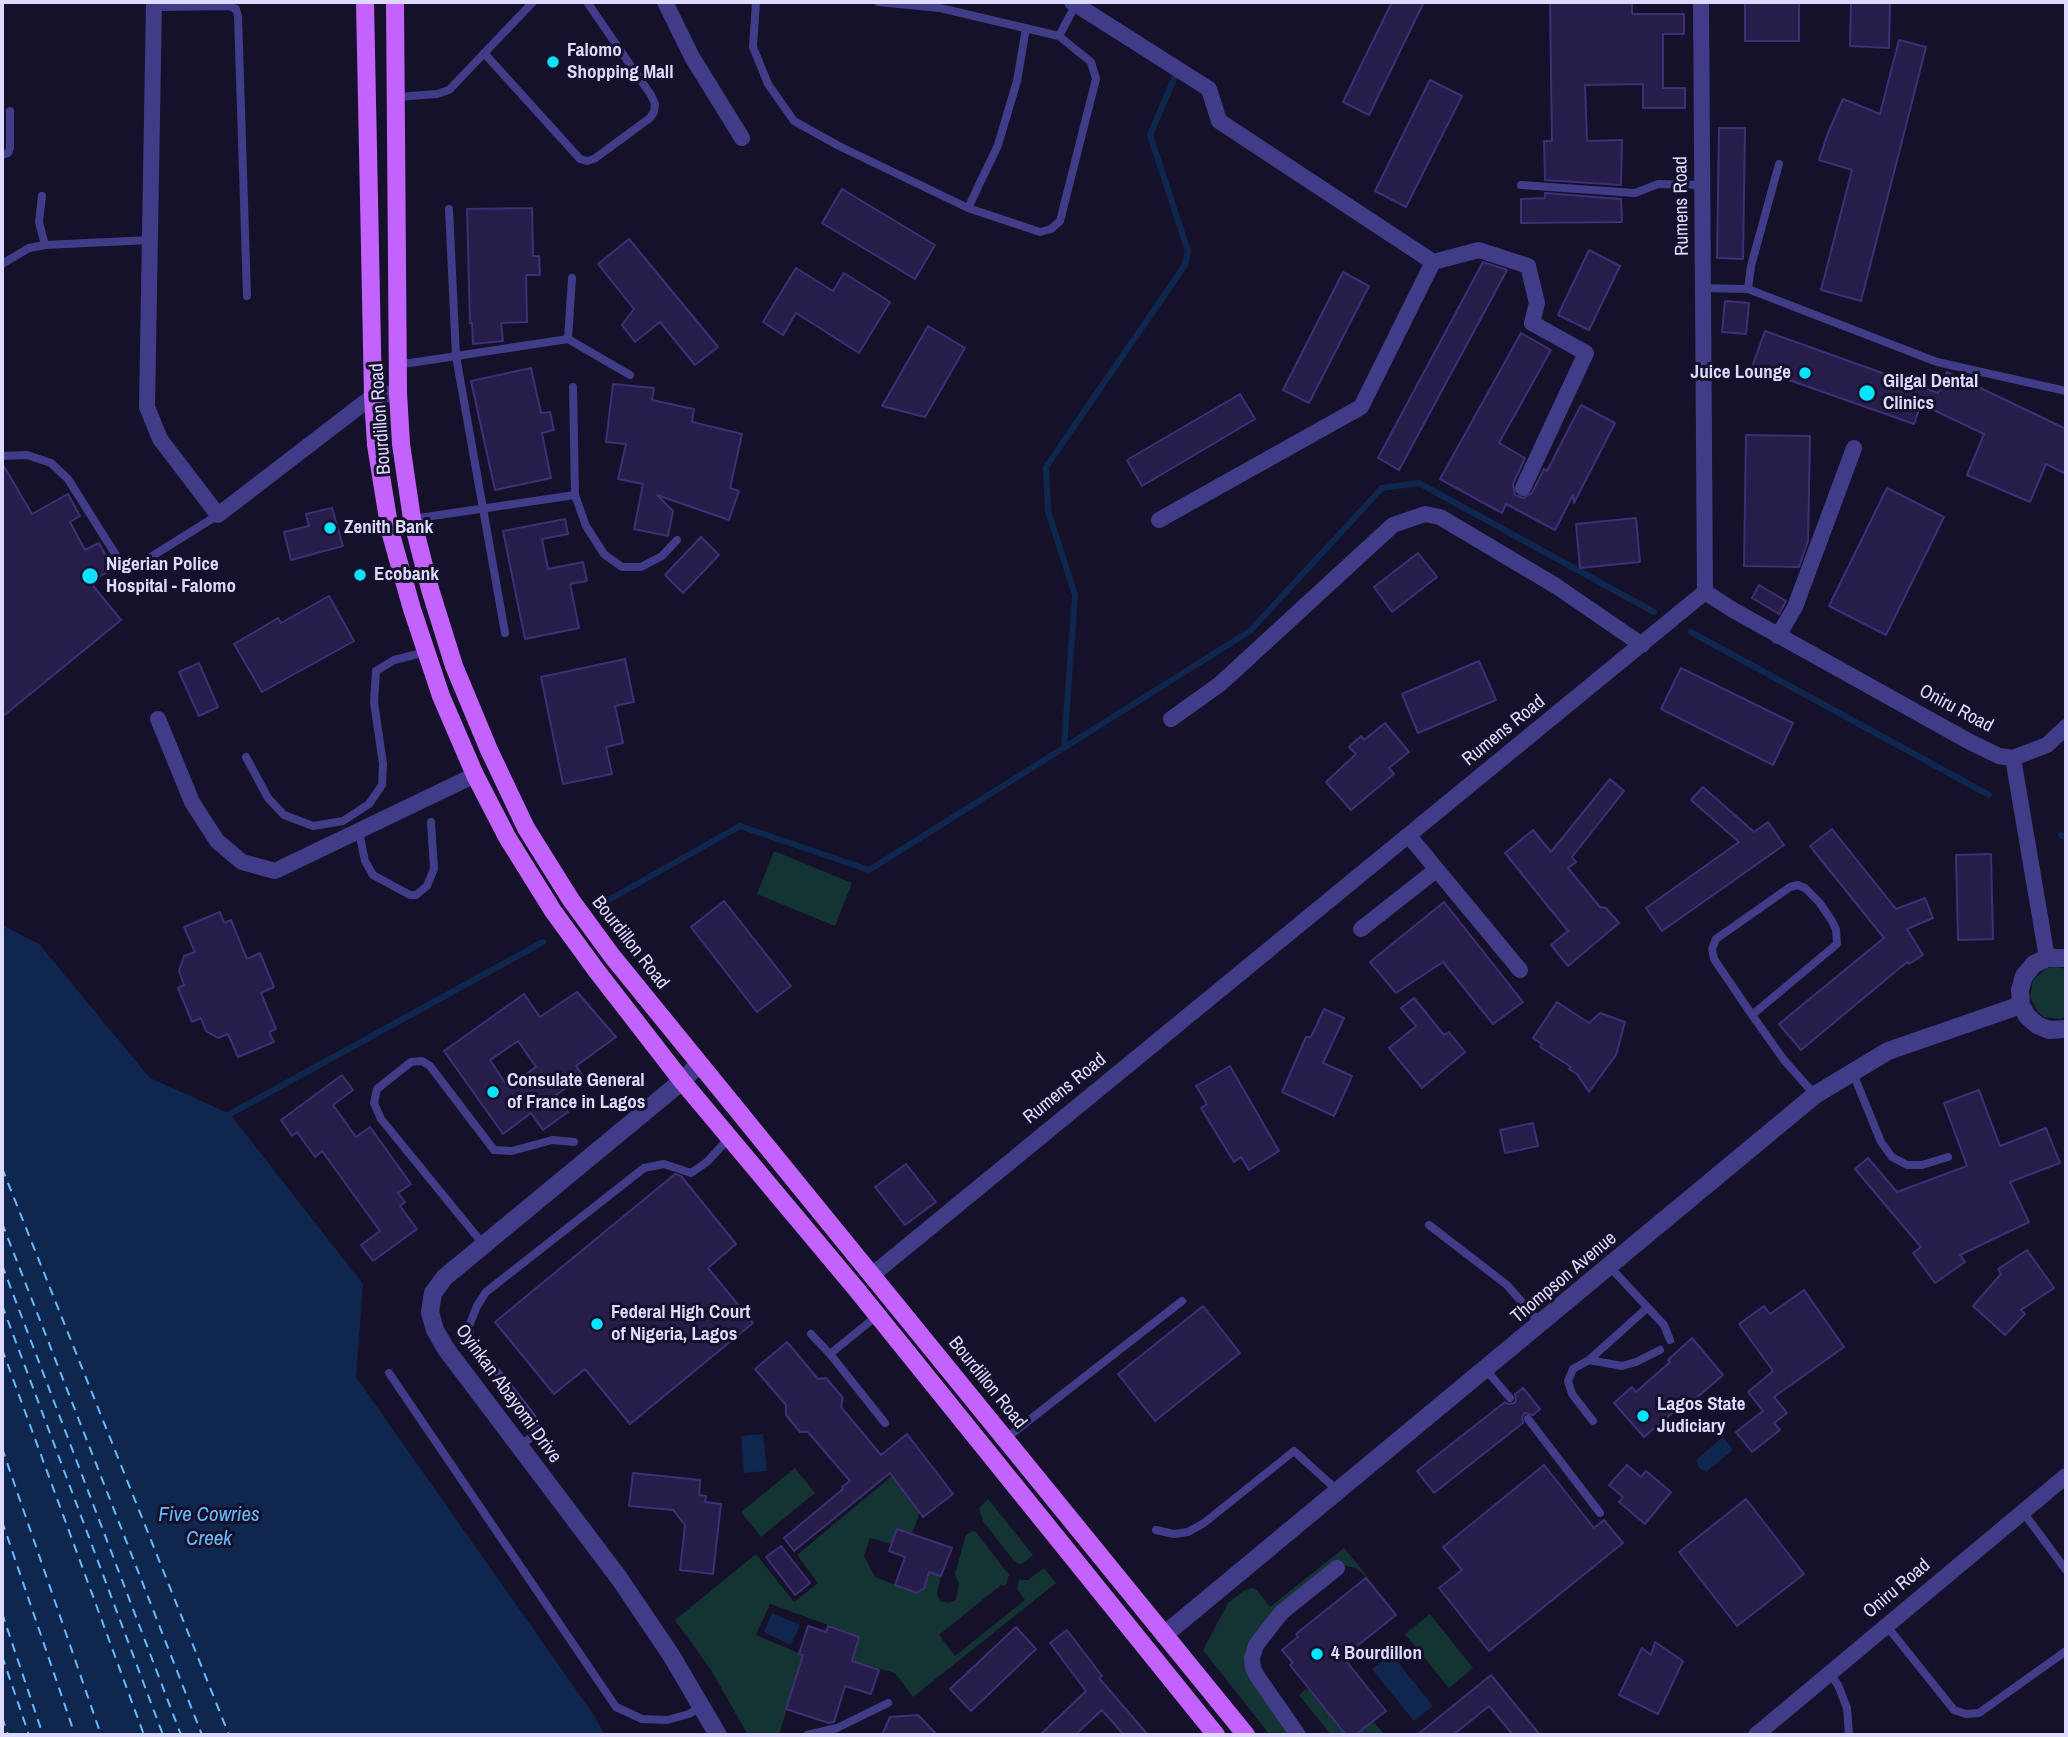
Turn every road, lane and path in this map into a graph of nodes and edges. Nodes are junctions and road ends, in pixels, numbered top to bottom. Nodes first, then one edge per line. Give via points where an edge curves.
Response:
1 (365, 2) edge
2 (395, 2) edge
3 (533, 2) edge
4 (587, 2) edge
5 (665, 2) edge
6 (756, 2) edge
7 (878, 2) edge
8 (1701, 2) edge
9 (1074, 3) edge
10 (154, 5) edge
11 (1026, 28) junction
12 (1059, 36) junction
13 (484, 53) junction
14 (397, 97) junction
15 (10, 111) dead end
16 (742, 138) dead end
17 (2, 155) edge
18 (1779, 164) dead end
19 (1702, 185) junction
20 (1521, 186) dead end
21 (42, 196) dead end
22 (968, 208) junction
23 (449, 209) dead end
24 (150, 240) junction
25 (45, 245) junction
26 (1433, 261) junction
27 (2, 264) edge
28 (572, 278) dead end
29 (1703, 288) junction
30 (1748, 289) junction
31 (247, 296) dead end
32 (568, 339) junction
33 (456, 356) junction
34 (397, 365) junction
35 (630, 375) dead end
36 (573, 387) dead end
37 (2066, 391) edge
38 (398, 393) junction
39 (373, 396) junction
40 (1854, 448) dead end
41 (2, 456) edge
42 (1523, 488) dead end
43 (575, 495) junction
44 (482, 507) junction
45 (218, 515) junction
46 (412, 519) junction
47 (1159, 520) dead end
48 (677, 540) dead end
49 (1705, 592) junction
50 (505, 633) dead end
51 (1779, 636) junction
52 (1643, 645) junction
53 (426, 652) junction
54 (158, 719) dead end
55 (1171, 719) dead end
56 (2066, 727) edge
57 (246, 757) dead end
58 (2013, 758) junction
59 (475, 775) junction
60 (431, 822) dead end
61 (359, 832) junction
62 (1409, 836) junction
63 (1436, 870) junction
64 (1361, 929) dead end
65 (2047, 958) junction
66 (2066, 958) edge
67 (1520, 970) dead end
68 (2021, 1005) junction
69 (1752, 1015) junction
70 (2066, 1029) edge
71 (699, 1064) junction
72 (1852, 1072) junction
73 (682, 1081) junction
74 (1815, 1096) junction
75 (730, 1137) junction
76 (574, 1142) dead end
77 (1948, 1157) dead end
78 (1429, 1225) dead end
79 (484, 1245) junction
80 (1610, 1267) junction
81 (872, 1275) junction
82 (1182, 1301) dead end
83 (1647, 1308) junction
84 (878, 1315) junction
85 (1541, 1324) junction
86 (811, 1334) dead end
87 (1670, 1340) dead end
88 (1660, 1350) dead end
89 (830, 1354) junction
90 (1589, 1360) junction
91 (1486, 1370) junction
92 (389, 1373) dead end
93 (1510, 1398) dead end
94 (1528, 1419) dead end
95 (1593, 1421) dead end
96 (885, 1423) dead end
97 (1005, 1438) junction
98 (520, 1447) junction
99 (2066, 1476) edge
100 (1338, 1491) junction
101 (2023, 1512) junction
102 (1600, 1513) dead end
103 (1156, 1531) dead end
104 (1337, 1568) dead end
105 (2066, 1570) edge
106 (1886, 1625) junction
107 (1164, 1635) junction
108 (2066, 1651) edge
109 (1829, 1673) junction
110 (888, 1703) dead end
111 (701, 1707) junction
112 (1759, 1734) edge
113 (718, 1735) edge
114 (807, 1735) edge
115 (1216, 1735) edge
116 (1247, 1735) edge
117 (1298, 1735) edge
118 (1849, 1735) edge

1 - 39 main road, Bourdillon Road
2 - 14 main road, Bourdillon Road
3 - 13 lane
4 - 13 lane via 655,104 650,118 594,159 580,159
5 - 16 street via 692,57
6 - 22 lane via 753,47 768,83 794,121
7 - 11 lane via 940,8
8 - 19 street, Rumens Road
9 - 12 lane
9 - 26 street via 1209,89 1219,121
10 - 24 street
10 - 31 lane via 236,9
11 - 12 lane
11 - 22 lane via 1017,81 998,145
12 - 22 lane via 1091,62 1096,79 1060,222 1040,232
13 - 14 lane via 450,90
14 - 34 main road, Bourdillon Road
15 - 17 lane via 10,148
18 - 30 lane
19 - 20 lane via 1658,184 1635,193
19 - 29 street, Rumens Road
21 - 25 lane via 39,222
23 - 33 lane
24 - 25 lane
24 - 45 street via 147,407 160,439
25 - 27 lane via 29,248
26 - 42 street via 1479,250 1528,266 1537,303 1532,323 1586,353
26 - 47 street via 1361,407
28 - 32 lane
29 - 30 lane
29 - 49 street, Rumens Road
30 - 37 lane via 1937,362
32 - 33 lane
32 - 35 lane
33 - 34 lane
33 - 44 lane
34 - 38 main road, Bourdillon Road
36 - 43 lane
38 - 39 street
38 - 46 main road, Bourdillon Road
39 - 45 street
39 - 53 main road, Bourdillon Road via 390,531
40 - 51 street via 1795,607
41 - 45 lane via 27,455 51,463 68,479 124,568 130,570
43 - 44 lane
43 - 48 lane via 586,526 604,554 622,567 641,567 662,556
44 - 46 lane
44 - 50 lane
46 - 71 main road, Bourdillon Road via 454,666 526,828 571,900
49 - 51 street, Oniru Road
49 - 52 street, Rumens Road
51 - 58 street, Oniru Road via 1970,742
52 - 55 street via 1556,586 1440,517 1425,514 1393,525 1220,684
52 - 62 street, Rumens Road
53 - 57 lane via 394,660 376,671 373,702 382,785 369,804 342,821 313,826 284,815 268,798
53 - 59 main road, Bourdillon Road
54 - 61 street via 198,810 218,841 242,862 275,871
56 - 58 street via 2047,745
58 - 65 street
59 - 61 street
59 - 73 main road, Bourdillon Road via 553,911
60 - 61 lane via 434,869 427,886 416,895 373,875
62 - 63 street
62 - 81 street, Rumens Road
63 - 64 street
63 - 67 street
65 - 66 street
65 - 68 street via 2024,976
68 - 70 street via 2037,1025
68 - 72 street, Thompson Avenue via 1888,1051
69 - 69 lane via 1837,944 1832,921 1819,902 1798,885 1716,939 1712,949
69 - 74 lane
71 - 73 street, Oyinkan Abayomi Drive
71 - 81 main road, Bourdillon Road
72 - 74 street, Thompson Avenue
72 - 77 lane via 1892,1157 1907,1165
73 - 75 main road, Bourdillon Road
73 - 79 street, Oyinkan Abayomi Drive
74 - 80 street, Thompson Avenue
75 - 84 main road, Bourdillon Road
75 - 98 lane via 691,1173 664,1164 644,1168 486,1292 469,1326 470,1337 536,1426 534,1435
76 - 79 lane via 552,1140 512,1151 494,1150 422,1061 411,1062 377,1088 374,1103 382,1119
78 - 85 lane via 1507,1285
79 - 98 street, Oyinkan Abayomi Drive via 445,1277 433,1293 430,1312 446,1349
80 - 83 lane
80 - 85 street, Thompson Avenue
81 - 97 main road, Bourdillon Road
82 - 97 lane
83 - 87 lane via 1664,1325
83 - 90 lane
84 - 89 lane
84 - 115 main road, Bourdillon Road
85 - 91 street, Thompson Avenue
86 - 89 lane
88 - 90 lane via 1622,1366
89 - 96 lane
90 - 95 lane via 1573,1369 1568,1381 1572,1395
91 - 93 lane
91 - 100 street, Thompson Avenue
92 - 111 lane via 616,1707 642,1719 667,1720
94 - 102 lane
97 - 107 main road, Bourdillon Road
98 - 111 street, Oyinkan Abayomi Drive via 619,1578
99 - 101 street, Oniru Road
100 - 103 lane via 1294,1451 1204,1523 1188,1532
100 - 107 street, Thompson Avenue
101 - 105 lane
101 - 106 street, Oniru Road
104 - 117 street via 1282,1612 1256,1645 1252,1658 1257,1676
106 - 108 lane via 1954,1710 1966,1714 1979,1713
106 - 109 street, Oniru Road
107 - 116 main road, Bourdillon Road
109 - 112 street, Oniru Road
109 - 118 lane via 1847,1708
110 - 114 lane via 837,1728
111 - 113 street, Oyinkan Abayomi Drive

